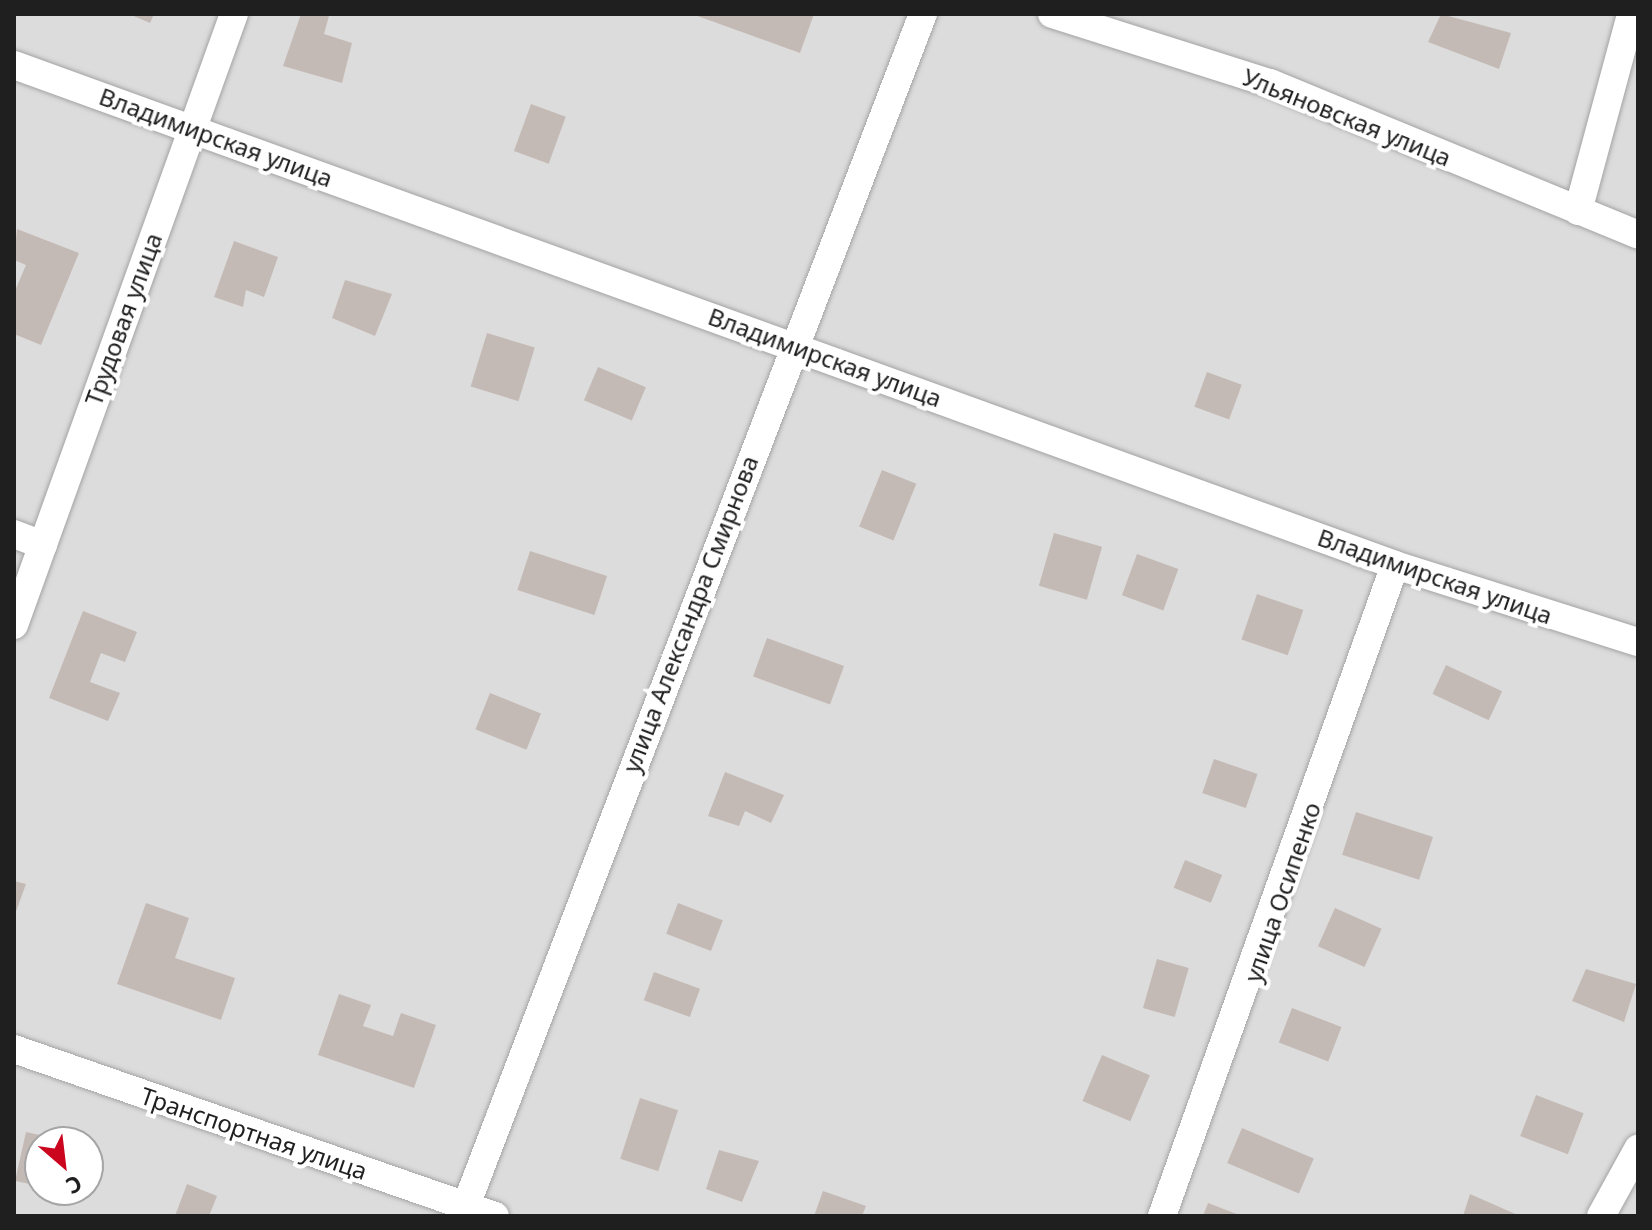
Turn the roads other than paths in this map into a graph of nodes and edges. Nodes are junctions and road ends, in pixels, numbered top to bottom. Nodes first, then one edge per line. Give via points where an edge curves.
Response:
1 (234, 14) edge
2 (923, 14) edge
3 (1052, 14) edge
4 (1631, 14) edge
5 (14, 65) edge
6 (192, 127) junction
7 (1578, 211) junction
8 (1638, 235) edge
9 (792, 345) junction
10 (14, 534) edge
11 (43, 545) junction
12 (1395, 565) junction
13 (14, 625) edge
14 (1638, 642) edge
15 (14, 1049) edge
16 (1638, 1149) edge
17 (464, 1211) edge
18 (495, 1216) edge
19 (1162, 1216) edge
20 (1601, 1216) edge

1 - 6 street, Трудовая улица
2 - 9 street, улица Александра Смирнова
3 - 7 street, Ульяновская улица via 1270,83
4 - 7 street
5 - 6 street, Владимирская улица
6 - 9 street, Владимирская улица
6 - 11 street, Трудовая улица
7 - 8 street, Ульяновская улица
9 - 12 street, Владимирская улица
9 - 17 street, улица Александра Смирнова
10 - 11 street
11 - 13 street, Трудовая улица
12 - 14 street, Владимирская улица
12 - 19 street, улица Осипенко
15 - 17 street, Транспортная улица
16 - 20 street
17 - 18 street, Транспортная улица

